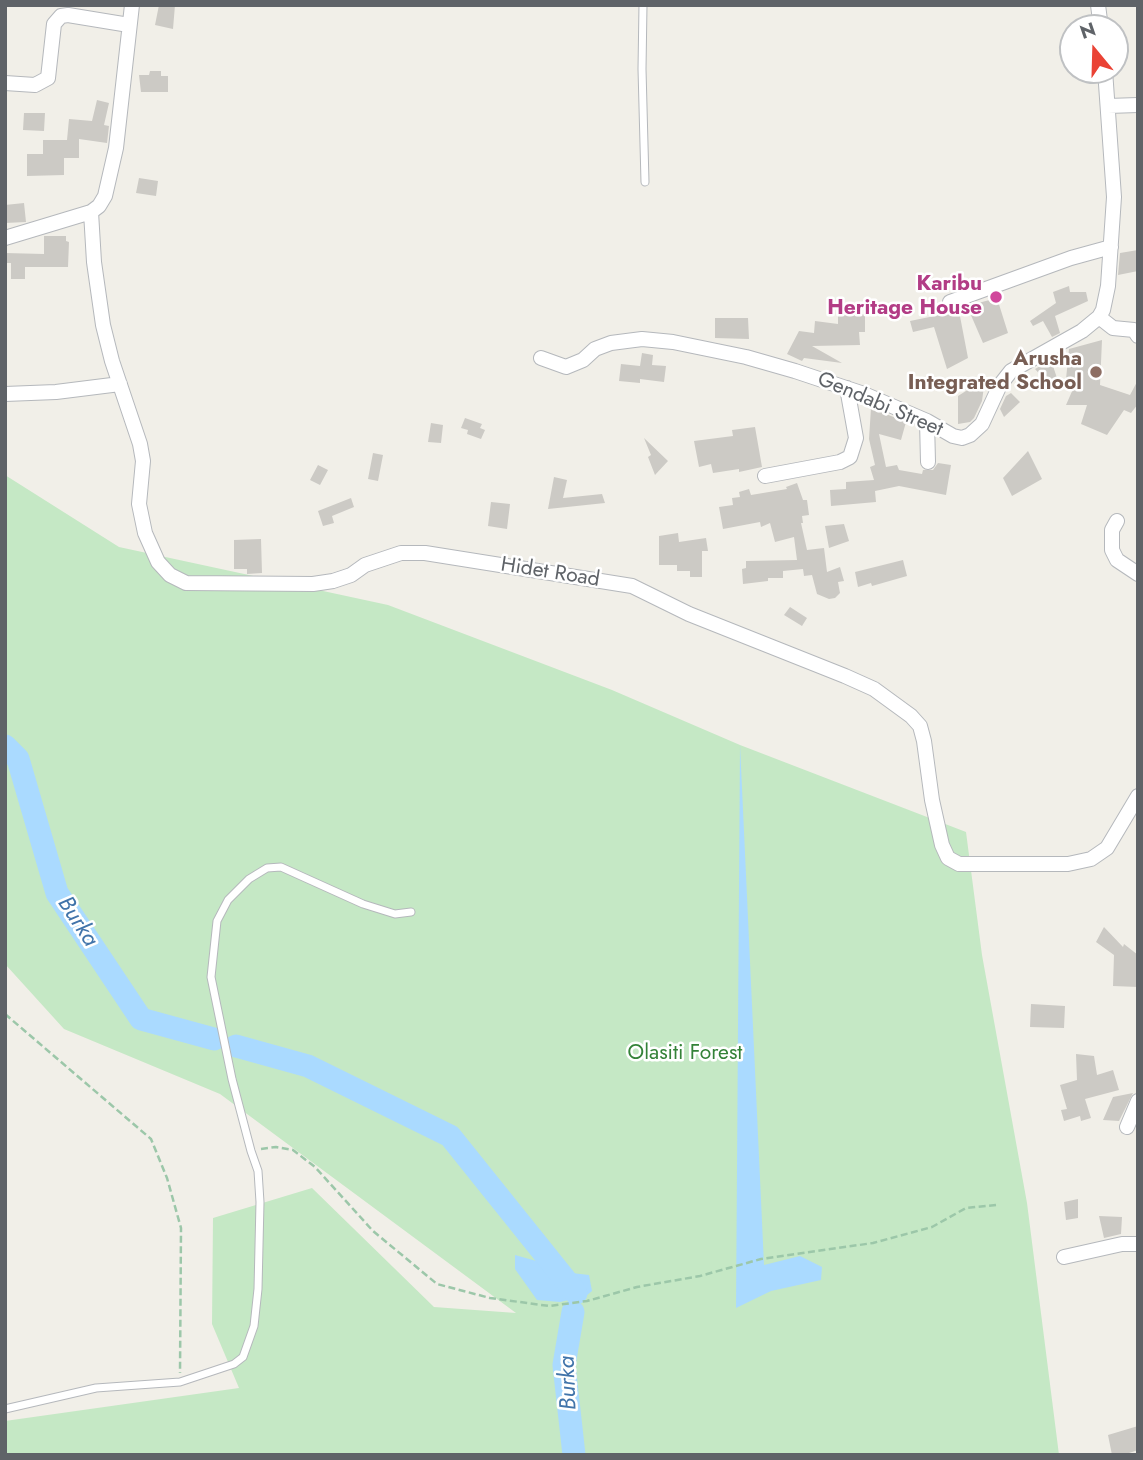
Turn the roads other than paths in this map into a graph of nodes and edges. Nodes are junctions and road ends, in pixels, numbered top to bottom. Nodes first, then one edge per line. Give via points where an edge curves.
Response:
1 (132, 5) edge
2 (643, 5) edge
3 (129, 25) junction
4 (5, 83) edge
5 (1106, 84) edge
6 (1138, 105) edge
7 (1108, 106) junction
8 (645, 182) dead end
9 (91, 212) junction
10 (5, 238) edge
11 (1111, 247) junction
12 (950, 302) dead end
13 (1099, 317) junction
14 (1138, 335) edge
15 (541, 358) dead end
16 (120, 384) junction
17 (847, 388) junction
18 (5, 394) edge
19 (927, 421) junction
20 (928, 462) dead end
21 (765, 476) dead end
22 (1117, 521) dead end
23 (1138, 574) edge
24 (1138, 796) edge
25 (411, 912) dead end
26 (1138, 1101) edge
27 (1128, 1127) dead end
28 (1138, 1244) edge
29 (1064, 1257) dead end
30 (5, 1409) edge

1 - 3 street
2 - 8 lane
3 - 4 street via 61,16 54,24 48,78 35,85
3 - 9 street via 109,185
5 - 7 street
6 - 7 street
7 - 11 street via 1114,197
9 - 10 street
9 - 16 street, Hidet Road via 103,324
11 - 12 street
11 - 13 street via 1106,302
13 - 14 street via 1109,326 1134,330
13 - 19 street, Gendabi Street via 1011,371 975,432 958,438
15 - 17 street, Gendabi Street via 566,367 611,343 673,342
16 - 18 street
16 - 24 street, Hidet Road via 143,461 139,504 145,533 158,562 187,583 313,584 351,575 365,565 401,553 425,553 632,586 874,689 911,716 924,741 942,845 948,858 959,864 1068,864 1091,859 1107,848
17 - 19 street, Gendabi Street
17 - 21 street via 856,438 850,457
19 - 20 street
22 - 23 street via 1112,550 1117,560
25 - 30 lane via 395,914 363,904 281,867 258,873 228,900 217,921 211,977 232,1080 258,1171 260,1202 254,1326 243,1357 180,1382 96,1388
26 - 27 street
28 - 29 street

